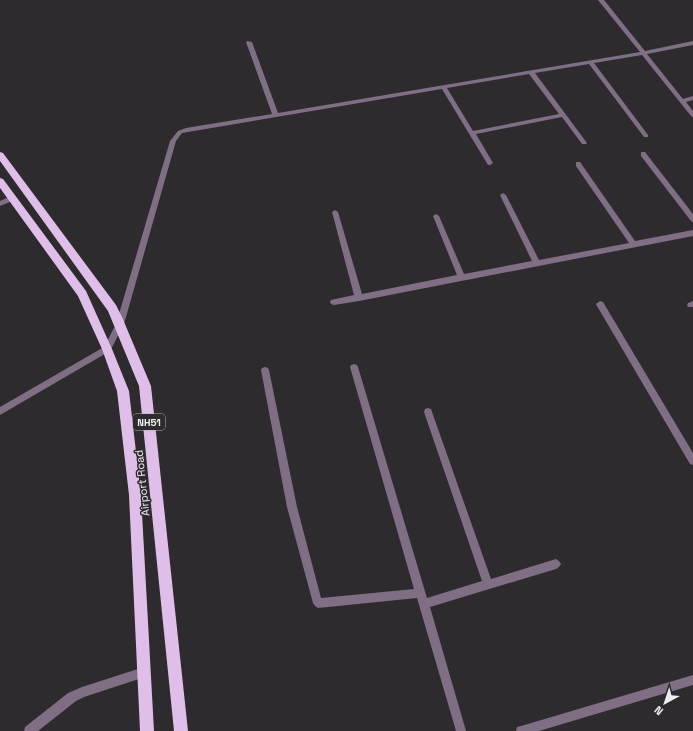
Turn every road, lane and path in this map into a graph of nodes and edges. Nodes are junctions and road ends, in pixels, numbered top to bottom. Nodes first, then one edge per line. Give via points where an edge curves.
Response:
1 (601, 0) edge
2 (249, 42) dead end
3 (693, 43) edge
4 (643, 53) junction
5 (590, 62) junction
6 (531, 72) junction
7 (443, 86) junction
8 (693, 98) edge
9 (681, 101) junction
10 (275, 114) junction
11 (563, 115) junction
12 (693, 115) edge
13 (472, 133) junction
14 (646, 136) dead end
15 (584, 143) dead end
16 (643, 154) dead end
17 (0, 155) edge
18 (490, 163) dead end
19 (578, 164) dead end
20 (0, 180) edge
21 (503, 195) dead end
22 (13, 198) junction
23 (0, 204) edge
24 (335, 212) dead end
25 (436, 216) dead end
26 (693, 219) edge
27 (693, 233) edge
28 (634, 245) junction
29 (537, 263) junction
30 (462, 278) junction
31 (359, 298) junction
32 (334, 302) dead end
33 (600, 304) dead end
34 (120, 324) junction
35 (107, 349) junction
36 (354, 367) dead end
37 (265, 370) dead end
38 (0, 411) edge
39 (428, 412) dead end
40 (693, 461) edge
41 (556, 564) dead end
42 (488, 584) junction
43 (421, 593) junction
44 (424, 604) junction
45 (144, 672) junction
46 (693, 680) edge
47 (29, 731) edge
48 (147, 731) edge
49 (181, 731) edge
50 (460, 731) edge
51 (521, 731) edge

1 - 4 street
2 - 10 street
3 - 4 street
4 - 5 street
4 - 9 street
5 - 6 street
5 - 14 street
6 - 7 street
6 - 11 street
7 - 10 street
7 - 13 street
8 - 9 street
9 - 12 street
10 - 34 street via 186,130 176,136
11 - 13 street
11 - 15 street
13 - 18 street
16 - 26 street
17 - 34 highway, Airport Road / NH51 via 112,308
19 - 28 street
20 - 22 highway, Airport Road / NH51
21 - 29 street
22 - 23 street
22 - 35 highway, Airport Road / NH51 via 82,294
24 - 31 street
25 - 30 street
27 - 28 street
28 - 29 street
29 - 30 street
30 - 31 street
31 - 32 street
33 - 40 street
34 - 35 street
34 - 49 highway, Airport Road / NH51 via 145,386
35 - 38 street
35 - 45 highway, Airport Road / NH51 via 123,391 136,495
36 - 43 street
37 - 43 street via 292,507 318,603
39 - 42 street
41 - 42 street
42 - 44 street
43 - 44 street
44 - 50 street
45 - 47 street via 72,697
45 - 48 highway, Airport Road / NH51
46 - 51 street

